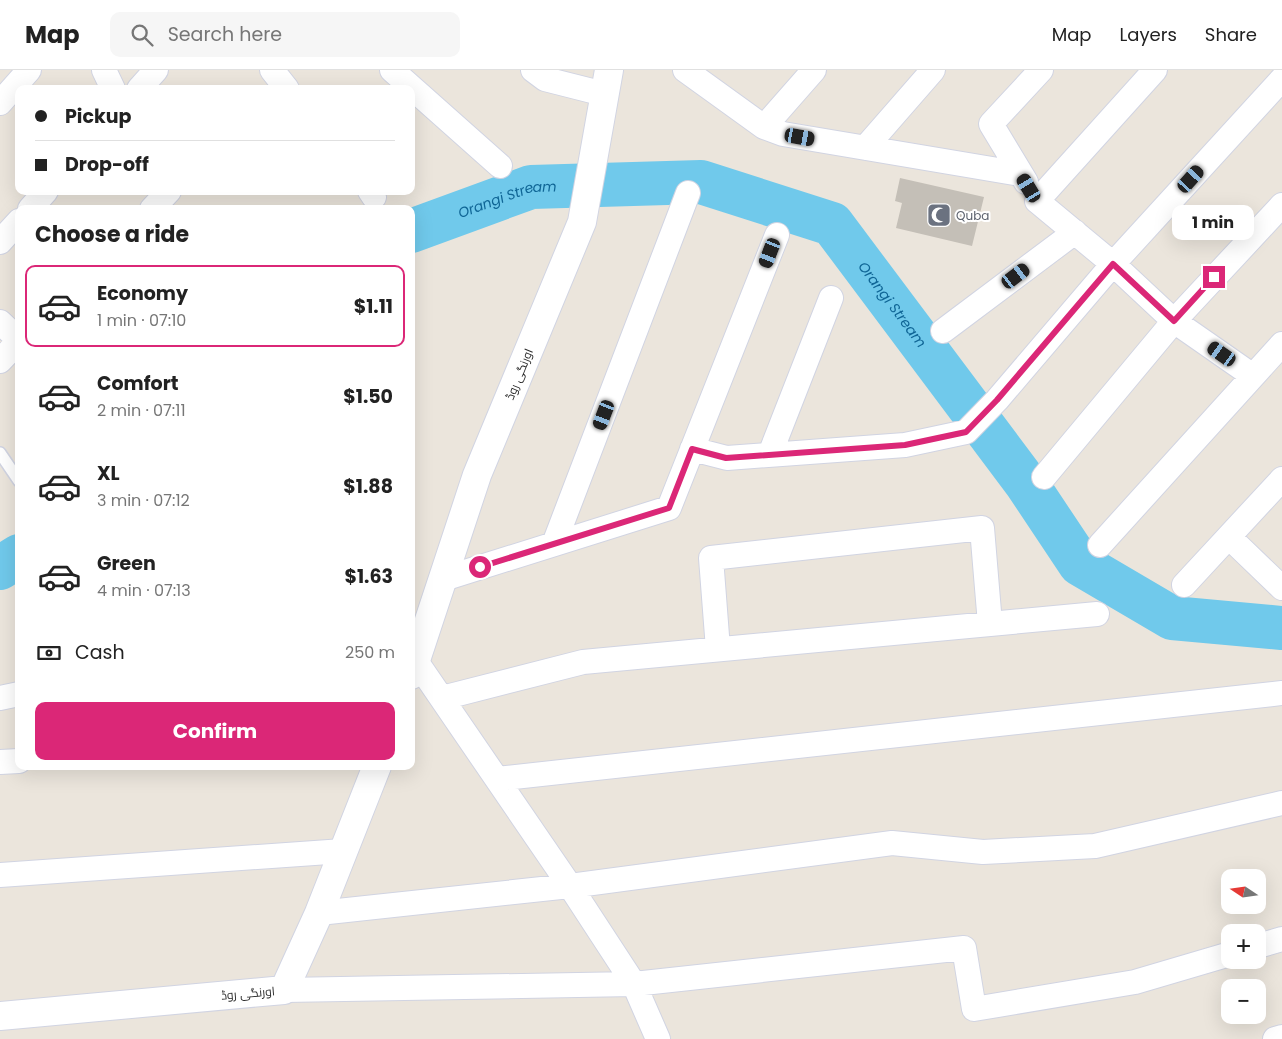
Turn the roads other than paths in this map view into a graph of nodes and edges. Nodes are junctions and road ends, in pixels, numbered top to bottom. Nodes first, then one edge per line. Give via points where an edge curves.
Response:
1 (29, 70) edge
2 (104, 70) edge
3 (156, 70) edge
4 (392, 70) edge
5 (533, 70) edge
6 (814, 70) edge
7 (933, 70) edge
8 (1041, 70) edge
9 (1156, 70) edge
10 (693, 72) edge
11 (417, 78) edge
12 (1282, 79) edge
13 (607, 82) edge
14 (16, 85) edge
15 (111, 85) edge
16 (143, 85) edge
17 (15, 86) edge
18 (0, 103) edge
19 (764, 127) junction
20 (865, 148) junction
21 (500, 166) dead end
22 (1021, 174) junction
23 (688, 193) dead end
24 (42, 195) edge
25 (1037, 201) junction
26 (34, 205) edge
27 (1282, 205) edge
28 (15, 225) edge
29 (1074, 232) junction
30 (777, 235) dead end
31 (0, 242) edge
32 (1113, 264) junction
33 (831, 298) dead end
34 (1174, 321) junction
35 (0, 322) edge
36 (943, 331) dead end
37 (15, 336) edge
38 (15, 344) edge
39 (1282, 344) edge
40 (0, 361) edge
41 (1253, 376) junction
42 (692, 449) junction
43 (0, 453) edge
44 (770, 454) junction
45 (15, 475) edge
46 (1044, 477) dead end
47 (1282, 478) edge
48 (1229, 537) junction
49 (554, 544) junction
50 (1100, 545) dead end
51 (443, 579) junction
52 (1184, 585) dead end
53 (1282, 588) edge
54 (1097, 614) dead end
55 (990, 624) junction
56 (718, 650) junction
57 (415, 659) edge
58 (415, 667) edge
59 (1282, 693) edge
60 (15, 695) edge
61 (0, 698) edge
62 (442, 698) junction
63 (15, 761) edge
64 (0, 762) edge
65 (375, 770) edge
66 (497, 779) junction
67 (1282, 803) edge
68 (343, 851) junction
69 (0, 875) edge
70 (570, 886) junction
71 (319, 913) junction
72 (1282, 939) edge
73 (1266, 944) edge
74 (1221, 957) edge
75 (634, 984) junction
76 (284, 990) junction
77 (0, 1016) edge
78 (1282, 1037) edge
79 (658, 1039) edge
80 (1275, 1039) edge

1 - 14 street
2 - 15 street
3 - 16 street
4 - 11 street
5 - 13 street via 545,80
6 - 19 street
7 - 20 street
8 - 22 street via 991,124
9 - 25 street
10 - 19 street
11 - 21 street
12 - 32 street
13 - 51 street, اورنگی روڈ via 582,222 477,475
17 - 18 street
19 - 20 street via 783,134
20 - 22 street
22 - 25 street
23 - 49 street
24 - 26 street
25 - 29 street
27 - 34 street
28 - 31 street
29 - 32 street
29 - 36 street
30 - 42 street
32 - 34 street
32 - 44 street via 966,432 905,445
33 - 44 street
34 - 41 street
34 - 46 street
35 - 37 street
38 - 40 street
39 - 41 street
41 - 50 street
42 - 44 street via 726,458
42 - 49 street via 669,508
43 - 45 lane
47 - 48 street
48 - 52 street
48 - 53 street
49 - 51 street
51 - 57 street, اورنگی روڈ
54 - 55 street
55 - 56 street
55 - 56 street via 982,528 711,558
56 - 62 street via 583,662
58 - 62 street
59 - 66 street
60 - 61 street
62 - 66 street
63 - 64 street
65 - 68 street, اورنگی روڈ
66 - 70 street
67 - 70 street via 1095,846 983,852 892,843
68 - 69 street
68 - 71 street, اورنگی روڈ
70 - 71 street
70 - 75 street
71 - 76 street, اورنگی روڈ
72 - 73 street
74 - 75 street via 1135,982 974,1009 964,948
75 - 76 street
75 - 79 street
76 - 77 street, اورنگی روڈ
78 - 80 street

